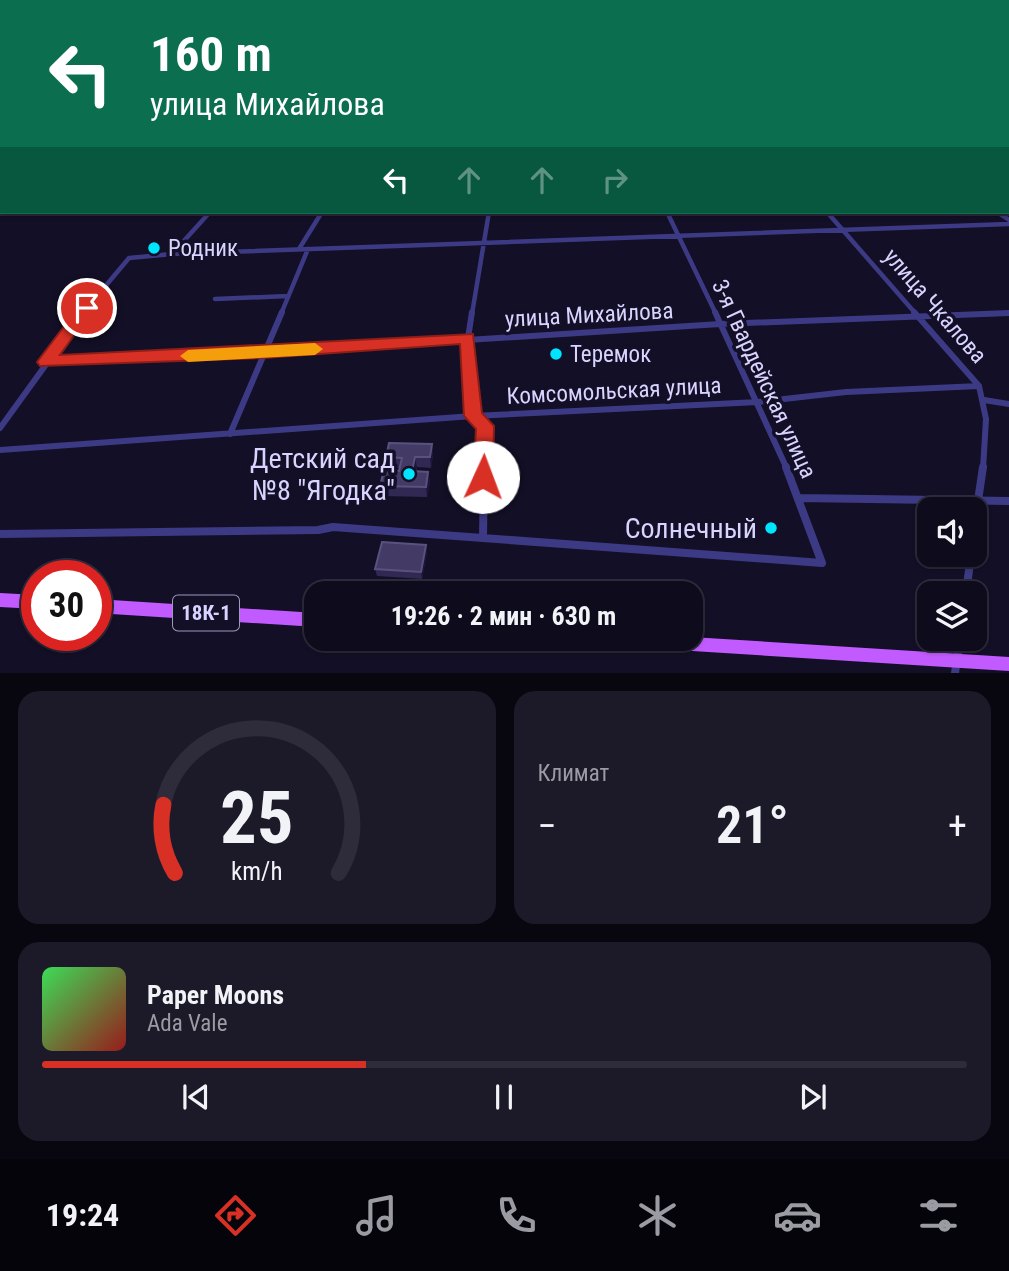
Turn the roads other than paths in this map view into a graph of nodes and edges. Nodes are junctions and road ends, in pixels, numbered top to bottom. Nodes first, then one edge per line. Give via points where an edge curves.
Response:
1 (208, 214) edge
2 (321, 214) edge
3 (489, 214) edge
4 (668, 214) edge
5 (829, 214) edge
6 (1009, 222) edge
7 (843, 229) junction
8 (678, 236) junction
9 (485, 242) junction
10 (299, 249) junction
11 (308, 249) junction
12 (172, 254) junction
13 (288, 296) junction
14 (215, 299) dead end
15 (1009, 313) edge
16 (920, 317) junction
17 (720, 324) junction
18 (468, 338) junction
19 (263, 353) junction
20 (46, 362) junction
21 (979, 386) junction
22 (984, 400) junction
23 (758, 402) junction
24 (1009, 404) edge
25 (473, 416) junction
26 (0, 428) edge
27 (230, 434) junction
28 (0, 450) edge
29 (977, 497) edge
30 (799, 498) junction
31 (917, 499) edge
32 (987, 500) edge
33 (1009, 501) edge
34 (0, 534) edge
35 (483, 538) junction
36 (0, 600) edge
37 (21, 601) edge
38 (112, 607) edge
39 (304, 619) edge
40 (703, 646) edge
41 (1009, 664) edge
42 (956, 666) edge

1 - 12 street
2 - 10 street
3 - 9 street
4 - 8 street, 3-я Гвардейская улица
5 - 7 street, улица Чкалова
6 - 7 street
7 - 8 street
7 - 16 street, улица Чкалова
8 - 9 street
8 - 17 street, 3-я Гвардейская улица
9 - 11 street
9 - 18 street
10 - 11 street
10 - 12 street
11 - 13 street
12 - 20 street via 128,258
13 - 14 street
13 - 19 street
15 - 16 street, улица Михайлова
16 - 17 street, улица Михайлова
16 - 21 street, улица Чкалова
17 - 18 street, улица Михайлова
17 - 23 street, 3-я Гвардейская улица
18 - 19 street, улица Михайлова
18 - 25 street
19 - 20 street, улица Михайлова
19 - 27 street
20 - 26 street
21 - 22 street, улица Чкалова
21 - 23 street, Комсомольская улица
22 - 24 street
22 - 29 street, улица Чкалова via 987,432
23 - 25 street, Комсомольская улица
23 - 30 street, 3-я Гвардейская улица
25 - 27 street, Комсомольская улица
25 - 35 street via 485,426
27 - 28 street, Комсомольская улица
30 - 31 street
30 - 35 street, 3-я Гвардейская улица via 822,563
32 - 33 street
34 - 35 street via 333,527
36 - 37 main road
38 - 39 main road, 18К-1
40 - 42 main road
41 - 42 main road

